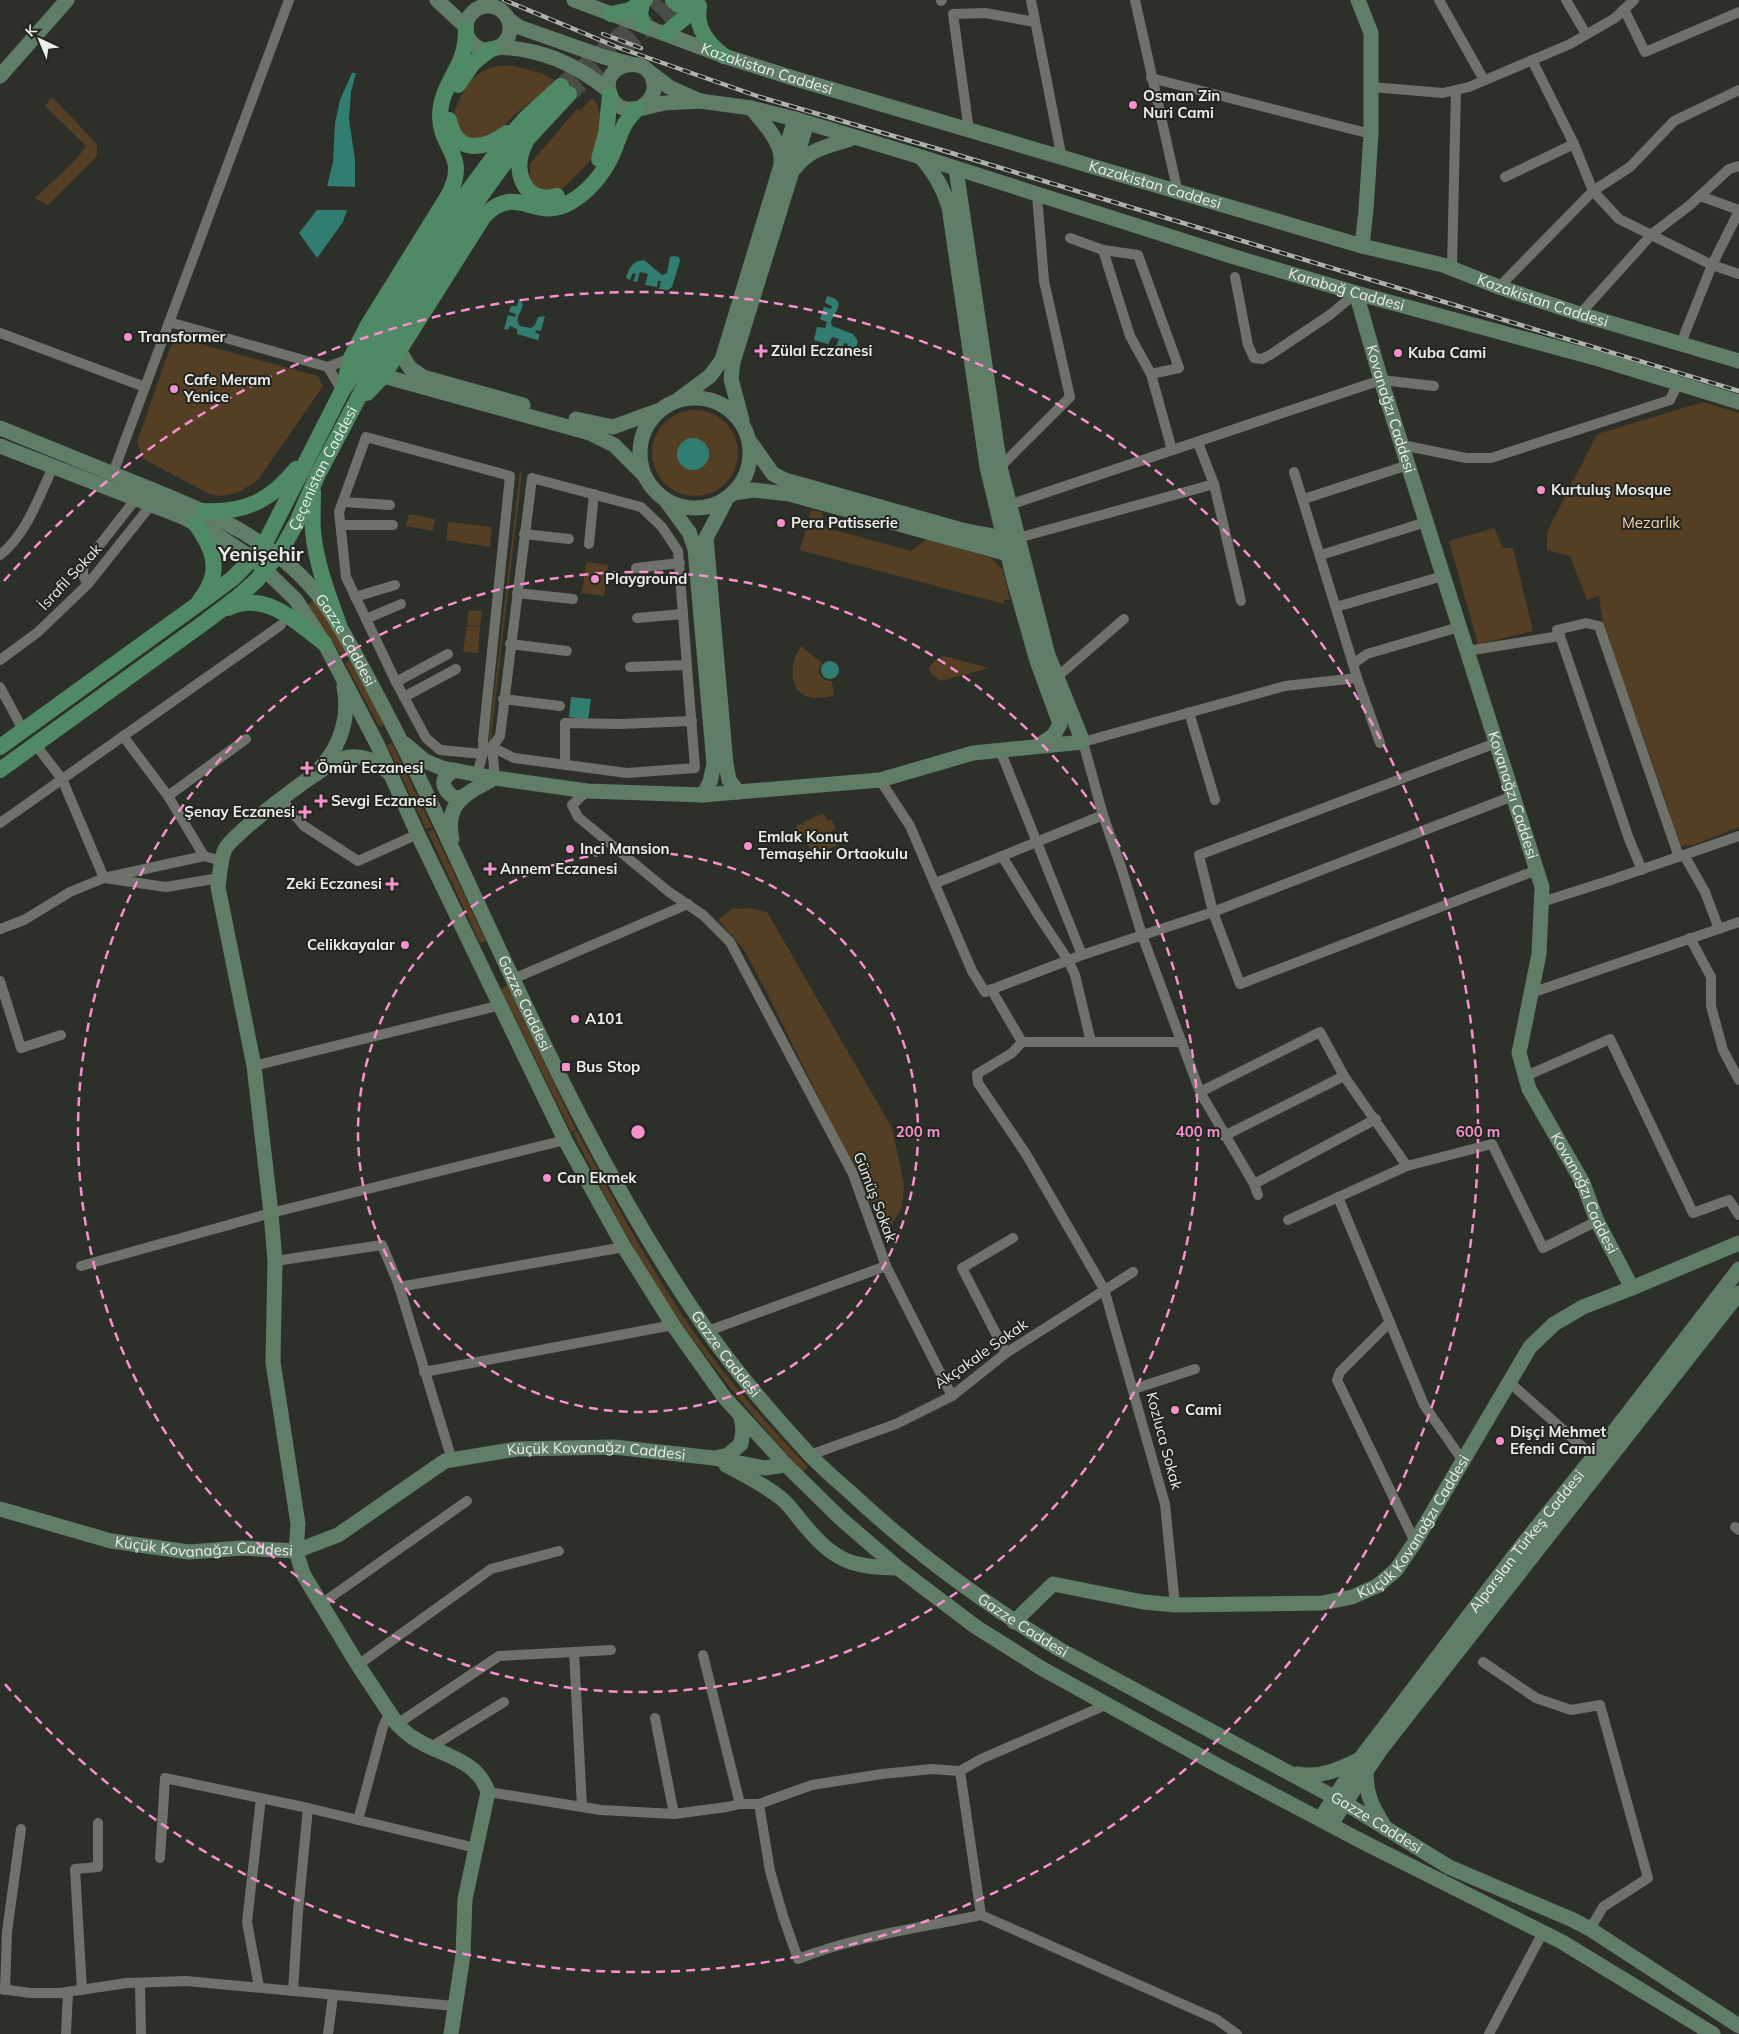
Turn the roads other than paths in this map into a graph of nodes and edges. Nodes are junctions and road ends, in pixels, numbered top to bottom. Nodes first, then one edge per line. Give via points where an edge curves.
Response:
1 (67, 0) edge
2 (288, 0) edge
3 (437, 0) edge
4 (574, 0) edge
5 (673, 0) edge
6 (1031, 0) edge
7 (1135, 0) edge
8 (1358, 0) edge
9 (1439, 0) edge
10 (1566, 0) edge
11 (1634, 0) edge
12 (643, 1) edge
13 (486, 3) edge
14 (703, 3) edge
15 (1624, 9) junction
16 (1739, 12) edge
17 (611, 14) junction
18 (508, 18) junction
19 (1035, 22) junction
20 (643, 25) junction
21 (466, 28) junction
22 (666, 33) junction
23 (1586, 34) junction
24 (494, 48) junction
25 (724, 56) junction
26 (1532, 60) junction
27 (633, 64) junction
28 (648, 71) junction
29 (0, 76) edge
30 (1151, 78) junction
31 (1484, 80) junction
32 (1371, 87) junction
33 (565, 90) tunnel mouth
34 (1456, 90) junction
35 (1739, 90) edge
36 (609, 93) junction
37 (700, 101) junction
38 (639, 108) junction
39 (751, 108) junction
40 (801, 121) junction
41 (529, 125) junction
42 (969, 131) junction
43 (1371, 134) junction
44 (855, 137) junction
45 (1574, 144) junction
46 (921, 157) junction
47 (1062, 159) junction
48 (1739, 166) edge
49 (956, 169) junction
50 (786, 170) junction
51 (1504, 177) dead end
52 (1593, 191) junction
53 (1178, 193) junction
54 (1037, 195) junction
55 (1700, 196) junction
56 (775, 207) junction
57 (1739, 210) edge
58 (1652, 234) junction
59 (1070, 238) dead end
60 (1362, 246) junction
61 (1103, 250) junction
62 (1712, 265) junction
63 (1452, 269) junction
64 (1739, 274) edge
65 (1234, 276) dead end
66 (1499, 287) junction
67 (1356, 293) junction
68 (1580, 314) junction
69 (169, 322) junction
70 (0, 333) edge
71 (1681, 343) junction
72 (400, 352) junction
73 (351, 358) junction
74 (1739, 361) edge
75 (328, 367) junction
76 (1151, 374) junction
77 (383, 376) junction
78 (1381, 380) junction
79 (1678, 383) junction
80 (1434, 386) dead end
81 (145, 387) junction
82 (342, 391) junction
83 (677, 400) junction
84 (1739, 402) edge
85 (354, 407) junction
86 (660, 410) junction
87 (743, 424) junction
88 (0, 428) edge
89 (750, 441) junction
90 (1198, 443) junction
91 (1402, 445) junction
92 (0, 446) edge
93 (314, 448) junction
94 (1172, 450) junction
95 (1408, 465) junction
96 (53, 467) junction
97 (1000, 467) junction
98 (1294, 472) dead end
99 (112, 473) junction
100 (643, 475) junction
101 (1214, 484) junction
102 (313, 485) junction
103 (594, 494) junction
104 (730, 498) junction
105 (1304, 499) junction
106 (135, 500) junction
107 (343, 502) junction
108 (667, 502) junction
109 (151, 505) junction
110 (390, 505) dead end
111 (1009, 505) junction
112 (199, 517) junction
113 (1426, 522) junction
114 (341, 525) junction
115 (392, 525) dead end
116 (524, 534) junction
117 (1011, 538) junction
118 (569, 539) dead end
119 (263, 544) junction
120 (589, 544) dead end
121 (1008, 554) junction
122 (0, 555) edge
123 (278, 555) junction
124 (1321, 555) junction
125 (252, 558) junction
126 (680, 563) junction
127 (636, 568) dead end
128 (265, 570) junction
129 (1443, 576) junction
130 (88, 584) junction
131 (395, 585) dead end
132 (517, 593) junction
133 (355, 597) junction
134 (573, 599) dead end
135 (1241, 601) dead end
136 (400, 604) dead end
137 (1336, 607) junction
138 (193, 608) junction
139 (683, 614) junction
140 (637, 618) dead end
141 (209, 619) junction
142 (366, 619) junction
143 (1124, 619) dead end
144 (281, 625) dead end
145 (339, 625) junction
146 (1459, 627) junction
147 (1560, 636) junction
148 (324, 643) junction
149 (510, 644) junction
150 (567, 651) dead end
151 (1467, 651) junction
152 (448, 654) dead end
153 (0, 660) edge
154 (1353, 664) junction
155 (687, 665) junction
156 (630, 667) dead end
157 (456, 669) dead end
158 (341, 675) junction
159 (1057, 677) junction
160 (1357, 678) junction
161 (396, 682) junction
162 (0, 688) edge
163 (404, 697) junction
164 (504, 699) junction
165 (560, 706) dead end
166 (1189, 712) junction
167 (692, 721) junction
168 (1067, 722) junction
169 (23, 730) junction
170 (123, 736) junction
171 (246, 739) dead end
172 (401, 740) junction
173 (1083, 742) junction
174 (1380, 743) dead end
175 (1496, 743) junction
176 (35, 744) junction
177 (1038, 746) junction
178 (0, 747) edge
179 (492, 747) junction
180 (1000, 750) junction
181 (483, 754) junction
182 (565, 765) junction
183 (0, 770) edge
184 (455, 770) junction
185 (477, 774) junction
186 (391, 776) junction
187 (311, 777) junction
188 (62, 778) junction
189 (495, 778) junction
190 (880, 780) junction
191 (587, 791) junction
192 (738, 792) junction
193 (703, 795) junction
194 (168, 796) junction
195 (1513, 796) junction
196 (463, 797) junction
197 (282, 800) junction
198 (1215, 800) dead end
199 (1103, 815) junction
200 (0, 823) edge
201 (418, 834) junction
202 (1739, 836) edge
203 (1037, 842) junction
204 (204, 856) junction
205 (1002, 856) junction
206 (1682, 856) junction
207 (222, 861) junction
208 (461, 868) junction
209 (1537, 870) junction
210 (1642, 870) junction
211 (104, 878) junction
212 (219, 878) junction
213 (936, 883) junction
214 (1542, 902) junction
215 (688, 904) junction
216 (1213, 912) junction
217 (1739, 922) edge
218 (1719, 928) junction
219 (0, 929) edge
220 (1142, 935) junction
221 (1690, 938) junction
222 (1082, 955) junction
223 (1068, 960) junction
224 (513, 979) junction
225 (0, 981) edge
226 (991, 990) junction
227 (1532, 993) junction
228 (501, 1005) junction
229 (61, 1035) dead end
230 (1022, 1042) junction
231 (1091, 1042) junction
232 (1182, 1042) junction
233 (254, 1066) junction
234 (1344, 1076) junction
235 (1526, 1076) junction
236 (1739, 1080) edge
237 (1200, 1092) junction
238 (1376, 1119) junction
239 (1224, 1136) junction
240 (565, 1140) junction
241 (1407, 1166) junction
242 (1254, 1184) junction
243 (1258, 1196) dead end
244 (1338, 1197) junction
245 (271, 1213) junction
246 (1739, 1215) edge
247 (1288, 1220) dead end
248 (1596, 1221) junction
249 (1013, 1238) dead end
250 (1739, 1243) edge
251 (624, 1248) junction
252 (275, 1261) junction
253 (80, 1266) dead end
254 (886, 1266) junction
255 (1739, 1269) edge
256 (1133, 1272) dead end
257 (399, 1287) junction
258 (1632, 1288) junction
259 (1104, 1289) junction
260 (1739, 1293) edge
261 (1390, 1322) junction
262 (673, 1325) junction
263 (708, 1331) junction
264 (1006, 1353) junction
265 (1195, 1369) dead end
266 (424, 1372) junction
267 (1509, 1382) junction
268 (1134, 1389) junction
269 (952, 1396) junction
270 (740, 1416) junction
271 (810, 1456) junction
272 (1594, 1457) junction
273 (714, 1458) junction
274 (452, 1460) junction
275 (1463, 1461) junction
276 (786, 1466) junction
277 (467, 1501) dead end
278 (0, 1509) edge
279 (1415, 1542) junction
280 (559, 1551) dead end
281 (296, 1552) junction
282 (898, 1568) junction
283 (321, 1604) junction
284 (1174, 1605) junction
285 (1014, 1622) junction
286 (611, 1650) dead end
287 (574, 1652) junction
288 (703, 1655) dead end
289 (1482, 1662) dead end
290 (358, 1665) junction
291 (1104, 1701) junction
292 (504, 1702) dead end
293 (655, 1718) dead end
294 (393, 1719) junction
295 (431, 1747) junction
296 (1363, 1765) junction
297 (960, 1771) junction
298 (1287, 1773) junction
299 (488, 1792) junction
300 (261, 1798) junction
301 (1340, 1800) junction
302 (740, 1804) junction
303 (759, 1804) junction
304 (582, 1807) junction
305 (308, 1808) junction
306 (674, 1814) junction
307 (358, 1820) junction
308 (1326, 1821) junction
309 (98, 1823) dead end
310 (1384, 1825) junction
311 (21, 1829) dead end
312 (476, 1848) junction
313 (160, 1858) dead end
314 (981, 1915) junction
315 (1590, 1930) junction
316 (1543, 1932) junction
317 (140, 1983) junction
318 (259, 1988) junction
319 (3, 1989) edge
320 (82, 1990) junction
321 (293, 1991) junction
322 (68, 1992) junction
323 (333, 1996) junction
324 (454, 2006) junction
325 (1739, 2026) edge
326 (66, 2034) edge
327 (141, 2034) edge
328 (328, 2034) edge
329 (451, 2034) edge
330 (1237, 2034) edge
331 (1489, 2034) edge
332 (1712, 2034) edge

1 - 29 main road
2 - 69 street
3 - 21 main road
4 - 17 main road, Kazakistan Caddesi
5 - 14 main road via 681,7 692,8
6 - 19 street
7 - 30 street
8 - 32 main road via 1371,33
9 - 31 street
10 - 23 street
11 - 15 street
12 - 17 main road via 624,12
12 - 20 main road via 640,14
13 - 18 main road
13 - 21 main road via 476,9
14 - 22 main road
14 - 25 main road via 698,19 712,45
15 - 16 street via 1646,52
15 - 23 street via 1615,18
17 - 20 main road, Kazakistan Caddesi
18 - 24 main road via 508,37
18 - 27 main road via 519,27
19 - 42 street via 985,13 953,14
19 - 47 street
20 - 22 main road, Kazakistan Caddesi
21 - 24 main road via 470,41 475,45
21 - 73 main road via 463,54 447,85 440,112 442,131 456,160 455,181
22 - 25 main road, Kazakistan Caddesi
23 - 26 street
24 - 36 main road via 530,50 561,61 591,77
24 - 41 main road via 473,63 458,83 449,109 453,132 465,144 474,147 484,146
25 - 42 main road, Kazakistan Caddesi
26 - 31 street
26 - 45 street
27 - 28 main road
27 - 36 main road via 622,66 613,73 609,80
28 - 37 main road via 669,87
28 - 38 main road via 653,91 649,100
30 - 43 street
30 - 53 street
31 - 34 street
32 - 34 street via 1443,93
32 - 43 main road
33 - 41 main road, Çeçenistan Caddesi
34 - 63 street
35 - 52 street via 1674,121 1630,167
36 - 38 main road via 621,107
36 - 41 main road via 606,134 598,160 579,183 554,197 532,193 520,176 518,163
37 - 38 main road
37 - 39 main road, Karabağ Caddesi
38 - 72 main road via 623,124 612,154 595,181 574,199 551,209 508,201 498,204 484,216
39 - 40 main road, Karabağ Caddesi
39 - 50 main road via 779,147
40 - 44 main road, Karabağ Caddesi
40 - 50 main road
41 - 82 main road, Çeçenistan Caddesi via 487,164 454,210
41 - 85 main road, Çeçenistan Caddesi via 464,219 381,355
42 - 47 main road, Kazakistan Caddesi
43 - 60 main road
44 - 46 main road, Karabağ Caddesi
44 - 50 main road via 804,156
45 - 51 street
45 - 52 street
46 - 49 main road, Karabağ Caddesi
46 - 117 main road via 944,190 949,207 987,467
47 - 53 main road, Kazakistan Caddesi
48 - 55 street via 1729,169
49 - 54 main road, Karabağ Caddesi
49 - 97 main road
50 - 56 main road
52 - 58 street via 1619,219
52 - 66 street
53 - 60 main road, Kazakistan Caddesi
54 - 67 main road, Karabağ Caddesi
54 - 97 street via 1044,281 1070,397
55 - 57 street
55 - 58 street
56 - 83 main road via 722,360 710,376
56 - 87 main road via 733,362 731,379
57 - 62 street
58 - 62 street
58 - 68 street
59 - 61 street
60 - 63 main road, Kazakistan Caddesi
61 - 76 street via 1130,336
61 - 76 street via 1138,255 1179,368
62 - 64 street
62 - 71 street
63 - 66 main road, Kazakistan Caddesi
65 - 67 street via 1248,345 1254,358 1270,355
66 - 68 main road, Kazakistan Caddesi
67 - 78 main road, Kovanağzı Caddesi
67 - 79 main road, Karabağ Caddesi
68 - 71 main road, Kazakistan Caddesi
69 - 75 street
69 - 81 street
70 - 81 street
71 - 74 main road, Kazakistan Caddesi
72 - 77 main road
72 - 86 main road via 410,368 423,377 593,424 613,427
73 - 75 street
73 - 82 main road
75 - 82 street
76 - 94 street
77 - 85 main road
77 - 100 main road via 590,434 614,445
78 - 80 street
78 - 90 street
78 - 91 main road, Kovanağzı Caddesi
79 - 84 main road, Karabağ Caddesi
79 - 91 street via 1670,400 1491,458 1466,458
81 - 99 street
82 - 93 main road, Çeçenistan Caddesi
83 - 86 main road
83 - 87 main road via 696,398 714,401 730,410
85 - 102 main road, Çeçenistan Caddesi
86 - 100 main road via 648,423 641,439 639,458
87 - 89 main road
88 - 99 main road, Gazze Caddesi
89 - 104 main road via 750,460 745,478
89 - 117 main road via 773,474 784,480 962,530
90 - 94 street
90 - 101 street
91 - 95 main road, Kovanağzı Caddesi
92 - 96 main road, Gazze Caddesi
93 - 112 main road via 288,479 264,499 234,511
93 - 119 main road, Çeçenistan Caddesi
94 - 111 street
95 - 105 street
95 - 113 main road, Kovanağzı Caddesi
96 - 106 main road, Gazze Caddesi
96 - 122 street via 22,530 10,548
97 - 111 main road
98 - 105 street
99 - 112 main road, Gazze Caddesi
100 - 108 main road
101 - 117 street
101 - 135 street
102 - 123 main road, Çeçenistan Caddesi
102 - 145 main road via 316,554
103 - 116 street via 532,478
103 - 120 street
103 - 126 street via 641,508 662,527 678,551
104 - 108 main road via 702,509 684,508
104 - 121 main road via 753,490 789,494
104 - 192 main road via 706,538 726,764 729,780
105 - 124 street
106 - 109 main road, Gazze Caddesi
106 - 130 street via 84,565 84,579
107 - 110 street
107 - 114 street via 339,512
107 - 181 street via 366,437 510,476
108 - 193 main road via 689,532 695,549 714,764
109 - 112 main road, Gazze Caddesi
109 - 130 street, İsrafil Sokak
111 - 117 main road
112 - 119 main road, Gazze Caddesi via 230,523
112 - 125 main road, Gazze Caddesi via 217,535
112 - 138 main road via 212,553 214,571 210,584
113 - 124 street
113 - 129 main road, Kovanağzı Caddesi
114 - 115 street
114 - 133 street via 346,577
116 - 118 street
116 - 132 street
117 - 121 main road
117 - 159 main road
119 - 123 main road, Gazze Caddesi
119 - 125 main road, Çeçenistan Caddesi
121 - 168 main road via 1037,661
123 - 128 main road, Çeçenistan Caddesi
123 - 145 main road, Gazze Caddesi via 324,602
124 - 137 street
125 - 128 main road, Gazze Caddesi
125 - 138 main road, Çeçenistan Caddesi via 233,578
126 - 127 street
126 - 139 street
128 - 141 main road, Çeçenistan Caddesi via 238,597
128 - 148 main road, Gazze Caddesi via 296,600
129 - 137 street
129 - 146 main road, Kovanağzı Caddesi
130 - 153 street, İsrafil Sokak via 38,632
131 - 133 street
132 - 134 street
132 - 149 street
133 - 142 street
136 - 142 street
137 - 154 street
138 - 169 main road, Çeçenistan Caddesi
139 - 140 street
139 - 155 street
141 - 148 main road via 242,603 256,602 273,606
141 - 176 main road, Çeçenistan Caddesi
142 - 161 street
143 - 159 street
144 - 170 street
145 - 172 main road, Gazze Caddesi
146 - 151 main road, Kovanağzı Caddesi
146 - 154 street via 1367,654
147 - 151 street
147 - 206 street via 1557,630 1586,623 1600,626
147 - 210 street
148 - 158 main road, Gazze Caddesi
149 - 150 street
149 - 164 street
151 - 175 main road, Kovanağzı Caddesi
152 - 161 street
154 - 160 street
155 - 156 street
155 - 167 street
157 - 163 street
158 - 186 main road, Gazze Caddesi
158 - 187 main road via 347,700 343,731 323,765
159 - 168 main road
160 - 166 street via 1285,686
160 - 174 street
161 - 163 street
162 - 169 street
163 - 181 street via 426,738 440,750
164 - 165 street
164 - 179 street via 500,736
166 - 173 street
166 - 198 street
167 - 182 street via 565,723
167 - 182 street via 695,768 627,773
168 - 173 main road
168 - 177 main road
169 - 178 main road, Çeçenistan Caddesi
170 - 188 street
170 - 194 street
171 - 194 street
172 - 184 main road via 425,761
172 - 208 main road, Gazze Caddesi
173 - 177 main road
173 - 199 street
175 - 195 main road, Kovanağzı Caddesi
175 - 216 street via 1199,854
176 - 183 main road, Çeçenistan Caddesi
176 - 188 street
177 - 180 main road
179 - 182 street via 514,758
179 - 189 street
180 - 190 main road via 973,753
180 - 203 street
181 - 185 street
184 - 185 main road
184 - 196 main road via 446,776 445,791 455,798
185 - 189 main road
186 - 187 main road via 374,760 352,757 334,761
186 - 201 main road, Gazze Caddesi
187 - 197 main road
188 - 200 street
188 - 211 street
189 - 191 main road
189 - 196 main road
190 - 192 main road
190 - 213 street via 910,826
191 - 193 main road
191 - 215 street, Gümüş Sokak via 572,805 578,817
192 - 193 main road
194 - 204 street
195 - 209 main road, Kovanağzı Caddesi
195 - 216 street
196 - 208 main road via 452,810 449,825
197 - 201 street via 304,826 358,862
197 - 207 main road via 226,848
199 - 203 street
199 - 220 street
201 - 228 main road, Gazze Caddesi
202 - 206 street
203 - 205 street
203 - 222 street
204 - 207 street
204 - 211 street
205 - 213 street
205 - 223 street
206 - 210 street
206 - 218 street via 1704,892
207 - 212 main road
208 - 224 main road, Gazze Caddesi
209 - 214 main road, Kovanağzı Caddesi
209 - 216 street via 1240,984
210 - 214 street
211 - 212 street via 166,887
211 - 219 street
212 - 233 main road via 218,887
213 - 226 street via 972,971 985,992
214 - 227 main road, Kovanağzı Caddesi via 1539,954
215 - 224 street
215 - 254 street, Gümüş Sokak via 730,942 768,1010 853,1174
216 - 220 street
217 - 218 street
218 - 221 street
220 - 222 street
220 - 232 street
221 - 227 street
221 - 236 street via 1711,977 1710,1006 1723,1050
222 - 223 street
223 - 226 street
223 - 231 street
224 - 263 main road, Gazze Caddesi via 588,1134 647,1238
225 - 229 street via 22,1048
226 - 230 street
227 - 235 main road, Kovanağzı Caddesi via 1519,1053
228 - 233 street
228 - 240 main road, Gazze Caddesi
230 - 231 street
230 - 259 street, Kozluca Sokak via 1012,1053 977,1074 978,1084 1026,1154
231 - 232 street
232 - 237 street
233 - 245 main road
234 - 237 street via 1320,1032
234 - 238 street
234 - 239 street
235 - 246 street via 1610,1039 1693,1213 1729,1200
235 - 248 main road, Kovanağzı Caddesi via 1529,1088 1583,1183
237 - 239 street
238 - 241 street
238 - 242 street
239 - 242 street
240 - 245 street
240 - 251 main road, Gazze Caddesi
241 - 244 street
241 - 248 street via 1492,1144 1543,1248
242 - 243 street
244 - 247 street
244 - 261 street
245 - 252 main road
245 - 253 street
248 - 258 main road, Kovanağzı Caddesi
249 - 264 street via 962,1268
250 - 258 main road, Küçük Kovanağzı Caddesi
251 - 257 street
251 - 262 main road, Gazze Caddesi
252 - 257 street via 382,1245
252 - 281 main road via 273,1362 298,1524
254 - 263 street
254 - 269 street, Gümüş Sokak
255 - 272 main road, Alparslan Türkeş Caddesi
256 - 259 street, Akçakale Sokak
257 - 266 street
258 - 267 main road, Küçük Kovanağzı Caddesi via 1583,1307 1554,1324 1530,1347
259 - 264 street, Akçakale Sokak
259 - 268 street, Kozluca Sokak
260 - 296 main road, Alparslan Türkeş Caddesi
261 - 275 street via 1424,1405
261 - 279 street via 1340,1372 1337,1380
262 - 266 street
262 - 270 main road, Gazze Caddesi
263 - 271 main road, Gazze Caddesi via 752,1389
264 - 269 street, Akçakale Sokak
265 - 268 street
266 - 274 street
267 - 272 street
267 - 275 main road, Küçük Kovanağzı Caddesi
268 - 284 street, Kozluca Sokak via 1165,1504
269 - 271 street, Akçakale Sokak via 896,1424
270 - 273 main road via 741,1444 728,1455
270 - 276 main road, Gazze Caddesi
271 - 285 main road, Gazze Caddesi via 932,1564
272 - 296 main road, Alparslan Türkeş Caddesi via 1520,1548
273 - 274 main road, Küçük Kovanağzı Caddesi via 614,1447 517,1449
273 - 276 main road, Küçük Kovanağzı Caddesi via 764,1468
273 - 282 main road, Küçük Kovanağzı Caddesi via 783,1500 821,1545 842,1559 862,1566
274 - 281 main road, Küçük Kovanağzı Caddesi via 445,1461 338,1535
275 - 279 main road, Küçük Kovanağzı Caddesi
276 - 282 main road, Gazze Caddesi
277 - 283 street
278 - 281 main road, Küçük Kovanağzı Caddesi via 111,1541 170,1550 189,1552 242,1548
279 - 284 main road, Küçük Kovanağzı Caddesi via 1396,1570 1377,1586 1352,1597 1322,1603
280 - 290 street via 491,1569
281 - 283 main road via 303,1574
282 - 291 main road, Gazze Caddesi via 976,1627 1041,1668
283 - 290 main road
284 - 285 main road, Küçük Kovanağzı Caddesi via 1142,1602 1053,1584
285 - 298 main road, Gazze Caddesi
286 - 287 street
287 - 294 street via 499,1656
287 - 304 street
288 - 302 street
289 - 315 street via 1536,1698 1571,1710 1600,1704 1648,1878 1602,1907
290 - 294 main road
291 - 297 street via 1099,1708
291 - 308 main road, Gazze Caddesi via 1215,1764
292 - 295 street
293 - 306 street
294 - 295 main road via 412,1737
294 - 307 street via 383,1727
295 - 299 main road via 476,1770
296 - 298 main road via 1311,1777
296 - 301 main road, Alparslan Türkeş Caddesi
296 - 310 main road via 1369,1800
297 - 303 street via 932,1769 812,1785
297 - 314 street
298 - 301 main road, Gazze Caddesi
299 - 304 street
299 - 312 main road
300 - 305 street
300 - 313 street via 165,1778
300 - 318 street via 247,1922
301 - 308 main road, Alparslan Türkeş Caddesi
301 - 310 main road, Gazze Caddesi
302 - 303 street
302 - 306 street
303 - 314 street via 770,1871 798,1958 884,1933
304 - 306 street
305 - 307 street
305 - 321 street
307 - 312 street
308 - 316 main road, Gazze Caddesi
309 - 320 street via 98,1867 75,1869
310 - 315 main road, Gazze Caddesi via 1449,1867
311 - 319 street
312 - 324 main road via 465,1900 463,1955
314 - 330 street via 1216,2019
315 - 325 main road, Gazze Caddesi
316 - 331 street
316 - 332 main road, Gazze Caddesi via 1628,1980
317 - 318 street via 186,1981
317 - 320 street
317 - 327 street
318 - 321 street
319 - 322 street via 31,1993
320 - 322 street
321 - 323 street
322 - 326 street
323 - 324 street
323 - 328 street
324 - 329 main road

